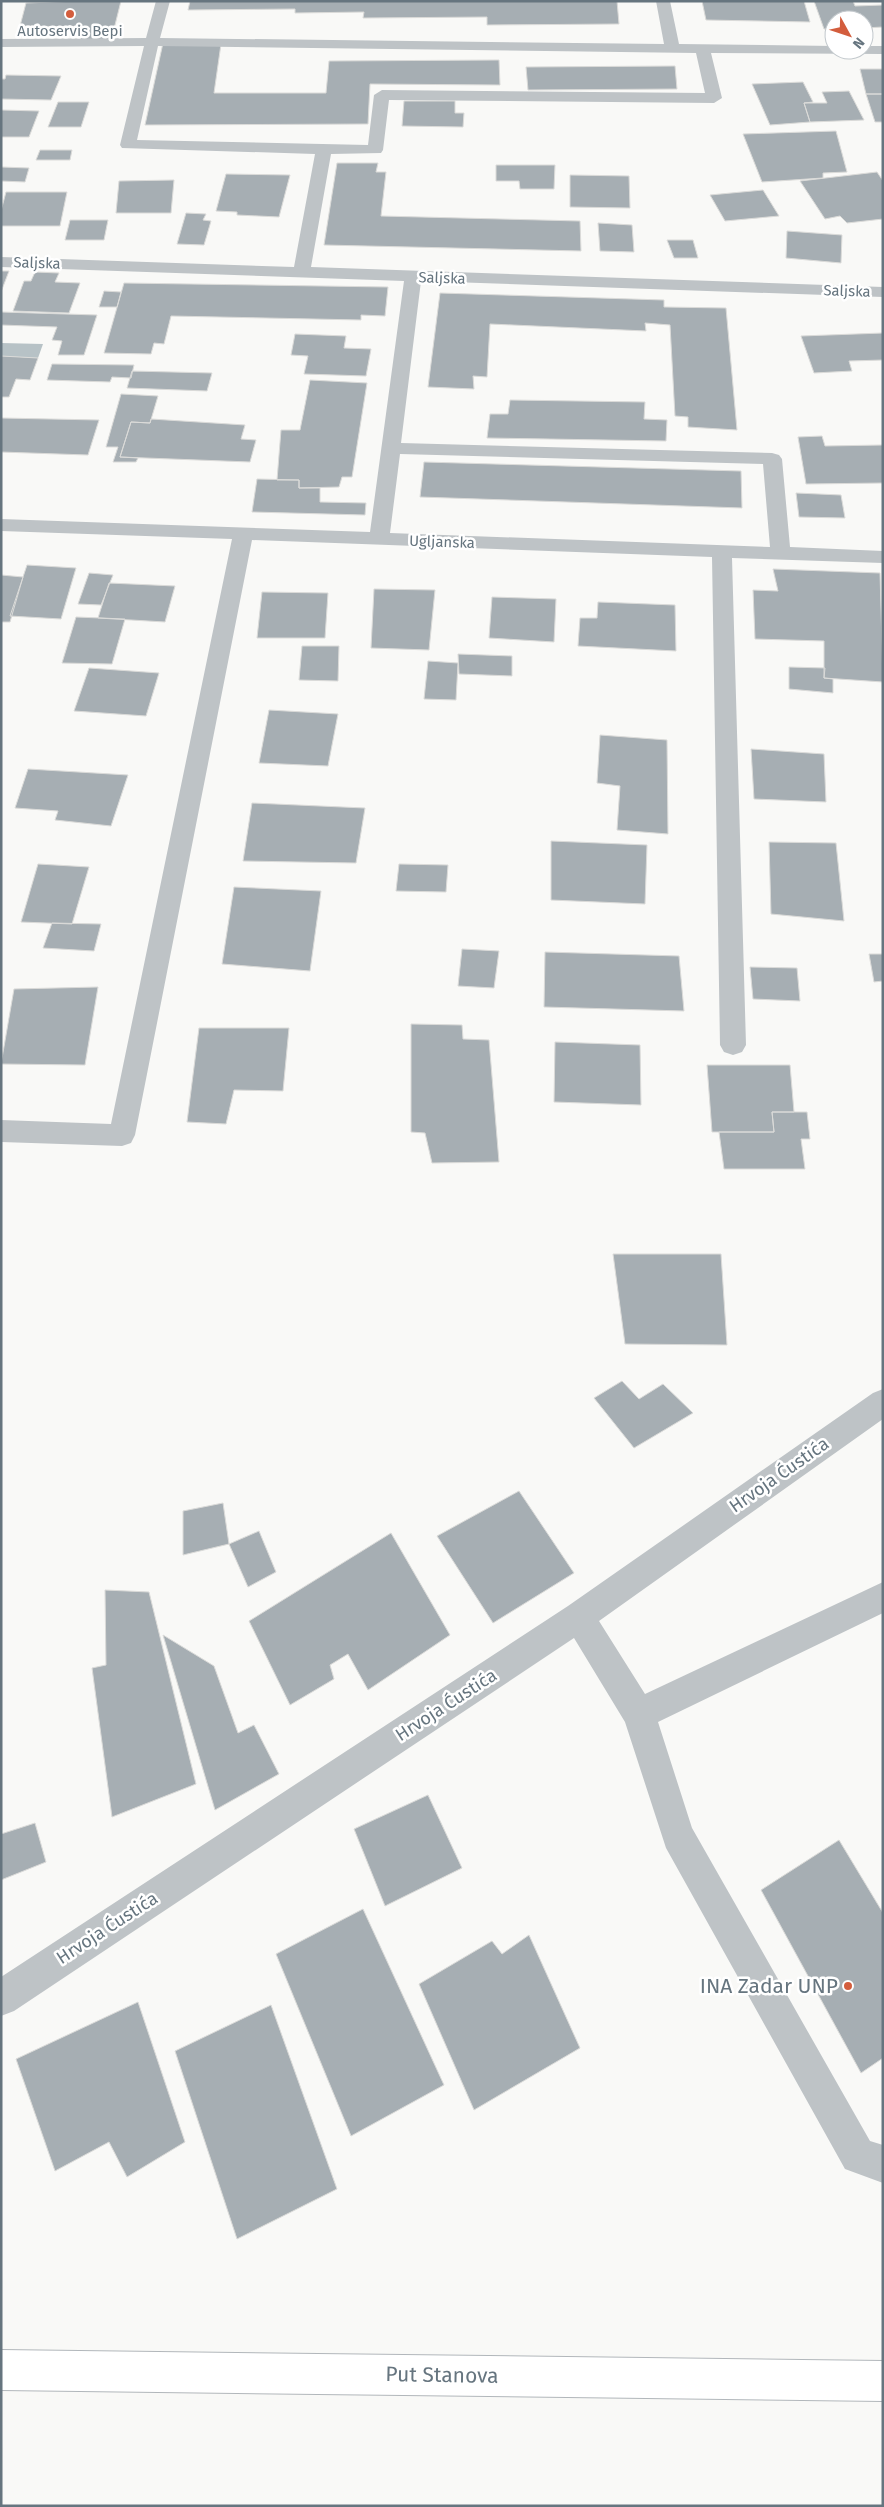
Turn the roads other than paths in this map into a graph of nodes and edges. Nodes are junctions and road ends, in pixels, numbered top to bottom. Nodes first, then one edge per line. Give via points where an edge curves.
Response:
1 (163, 1) edge
2 (663, 1) edge
3 (152, 42) junction
4 (1, 43) edge
5 (672, 48) junction
6 (703, 49) junction
7 (824, 50) edge
8 (324, 149) junction
9 (1, 262) edge
10 (300, 273) junction
11 (413, 277) junction
12 (883, 292) edge
13 (390, 448) junction
14 (1, 525) edge
15 (243, 534) junction
16 (379, 539) junction
17 (722, 552) junction
18 (781, 554) junction
19 (883, 557) edge
20 (733, 1045) dead end
21 (1, 1131) edge
22 (883, 1402) edge
23 (883, 1597) edge
24 (579, 1617) junction
25 (639, 1714) junction
26 (1, 1998) edge
27 (883, 2164) edge
28 (1, 2370) edge
29 (883, 2381) edge

1 - 3 street
2 - 5 street
3 - 4 street
3 - 5 street
3 - 8 street via 128,145
5 - 6 street
6 - 7 street
6 - 8 street via 714,98 382,95 375,150
8 - 10 street
9 - 10 street, Saljska
10 - 11 street, Saljska
11 - 12 street, Saljska
11 - 13 street
13 - 16 street
13 - 18 street via 772,459
14 - 15 street, Ugljanska
15 - 16 street, Ugljanska
15 - 21 street via 122,1135
16 - 17 street, Ugljanska
17 - 18 street, Ugljanska
17 - 20 street
18 - 19 street, Ugljanska
22 - 24 street, Hrvoja Ćustića
23 - 25 street
24 - 25 street
24 - 26 street, Hrvoja Ćustića
25 - 27 street via 678,1836 858,2156
28 - 29 main road, Put Stanova

